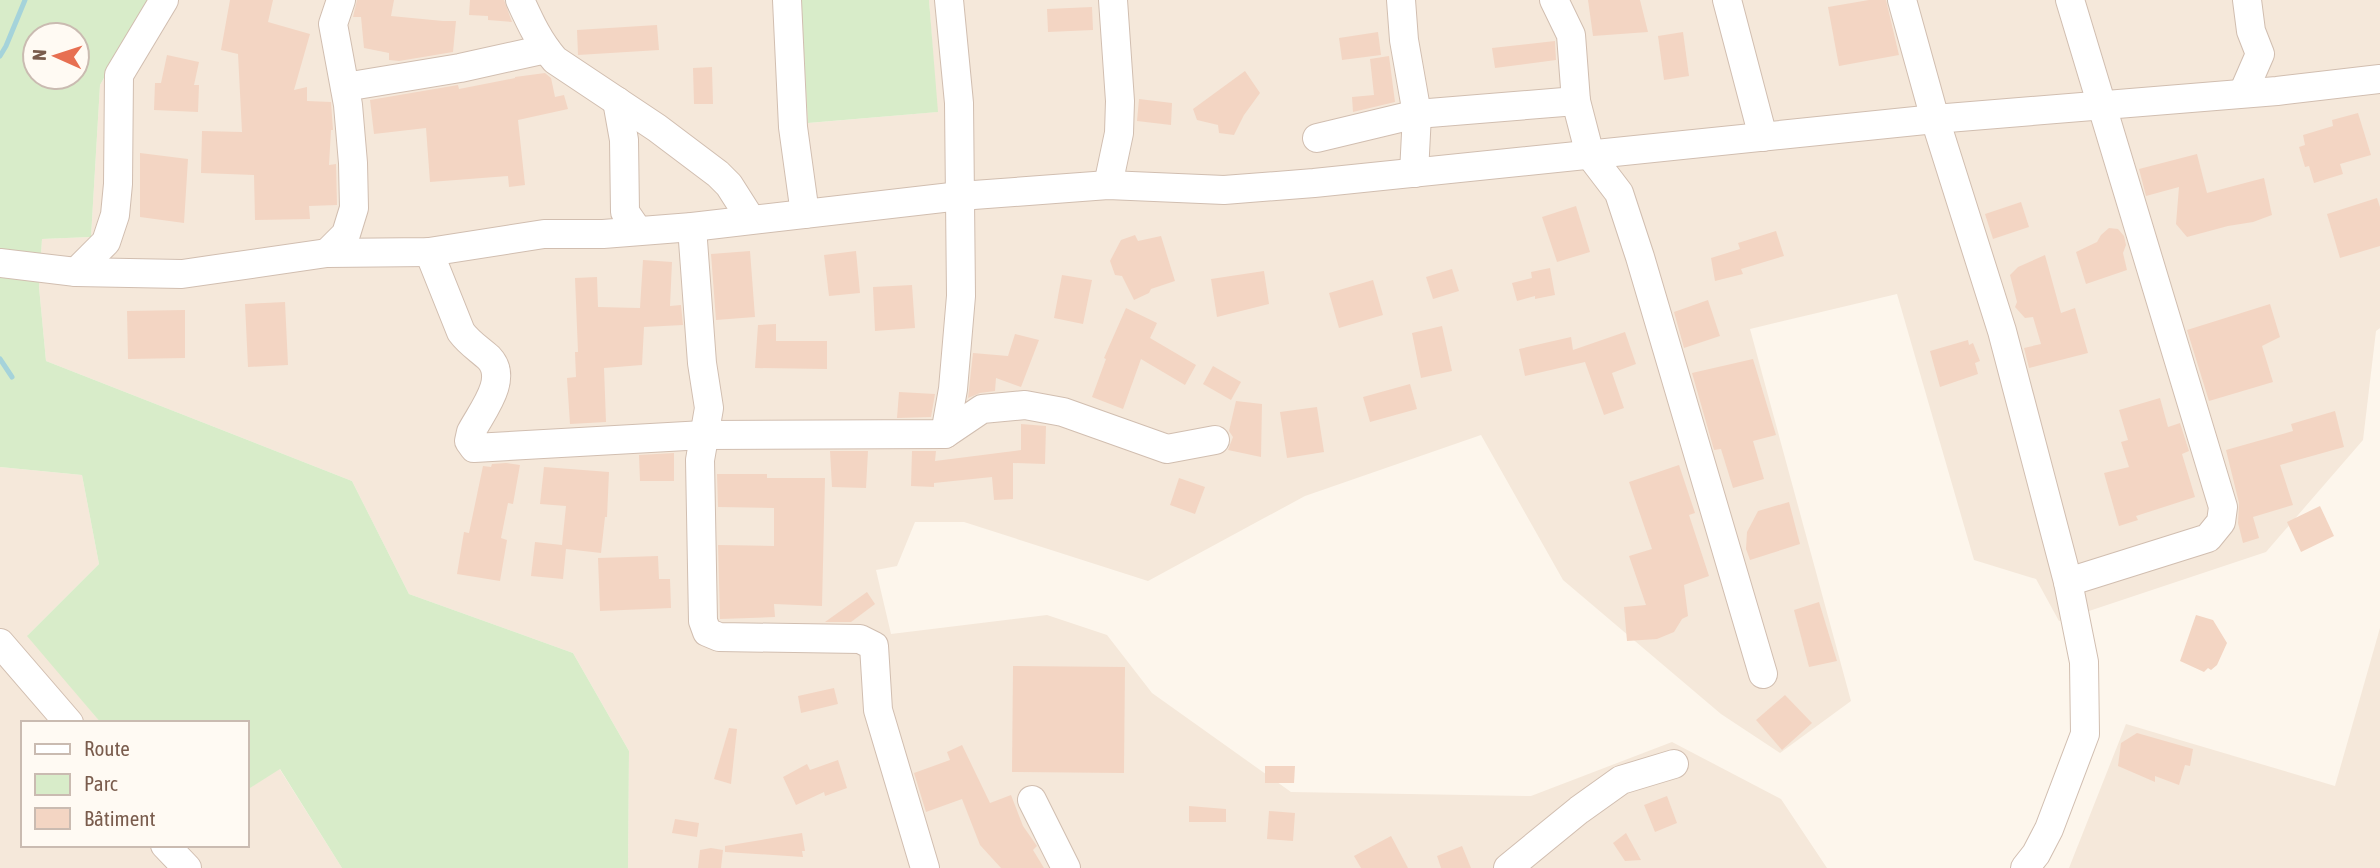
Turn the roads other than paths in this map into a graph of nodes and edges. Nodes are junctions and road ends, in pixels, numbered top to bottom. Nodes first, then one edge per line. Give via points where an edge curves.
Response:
1 (164, 0) edge
2 (341, 0) edge
3 (520, 0) edge
4 (787, 0) edge
5 (949, 0) edge
6 (1113, 0) edge
7 (1401, 0) edge
8 (1554, 0) edge
9 (1727, 0) edge
10 (1902, 0) edge
11 (2070, 0) edge
12 (2247, 0) edge
13 (545, 49) junction
14 (2380, 79) edge
15 (345, 87) junction
16 (2243, 93) junction
17 (617, 101) junction
18 (1576, 101) junction
19 (2103, 106) junction
20 (1417, 114) junction
21 (1935, 119) junction
22 (1763, 137) junction
23 (1317, 138) dead end
24 (1590, 155) junction
25 (1414, 173) junction
26 (1108, 185) junction
27 (960, 196) junction
28 (805, 214) junction
29 (750, 218) junction
30 (692, 227) junction
31 (638, 231) junction
32 (429, 252) junction
33 (327, 253) junction
34 (0, 263) edge
35 (76, 272) junction
36 (945, 434) junction
37 (704, 435) junction
38 (1215, 440) dead end
39 (2068, 582) junction
40 (0, 643) edge
41 (1763, 674) dead end
42 (67, 721) edge
43 (1674, 764) dead end
44 (1032, 800) dead end
45 (166, 847) edge
46 (187, 868) edge
47 (925, 868) edge
48 (1066, 868) edge
49 (1508, 868) edge
50 (2025, 868) edge

1 - 35 street via 119,75 115,215 106,242
2 - 15 street via 333,24
3 - 13 street
4 - 28 street via 793,127
5 - 27 street via 959,103
6 - 26 street via 1120,101 1119,133
7 - 20 street
8 - 18 street via 1571,35
9 - 22 street
10 - 21 street
11 - 19 street
12 - 16 street via 2260,54
13 - 15 street
13 - 17 street
14 - 16 street
15 - 33 street via 354,208 346,234
16 - 19 street
17 - 29 street via 718,174
17 - 31 street via 624,140 625,212
18 - 20 street
18 - 24 street
19 - 21 street
19 - 39 street via 2223,507 2221,522 2208,538
20 - 23 street
20 - 25 street
21 - 22 street
21 - 39 street via 2002,331
22 - 24 street
24 - 25 street
24 - 41 street via 1619,193 1636,244
25 - 26 street via 1224,190
26 - 27 street
27 - 28 street
27 - 36 street via 961,296
28 - 29 street
29 - 30 street
30 - 31 street
30 - 37 street via 709,408
31 - 32 street via 544,234
32 - 33 street
32 - 37 street via 461,332 496,369 497,382 471,432 469,441 474,448
33 - 35 street via 182,274
34 - 35 street
36 - 37 street
36 - 38 street via 982,409 1025,405 1063,412 1167,449
37 - 47 street via 700,460 703,621 707,632 719,637 860,639 874,646 878,710
39 - 50 street via 2084,662 2085,734 2049,829
40 - 42 street
43 - 49 street via 1621,780
44 - 48 street
45 - 46 street

